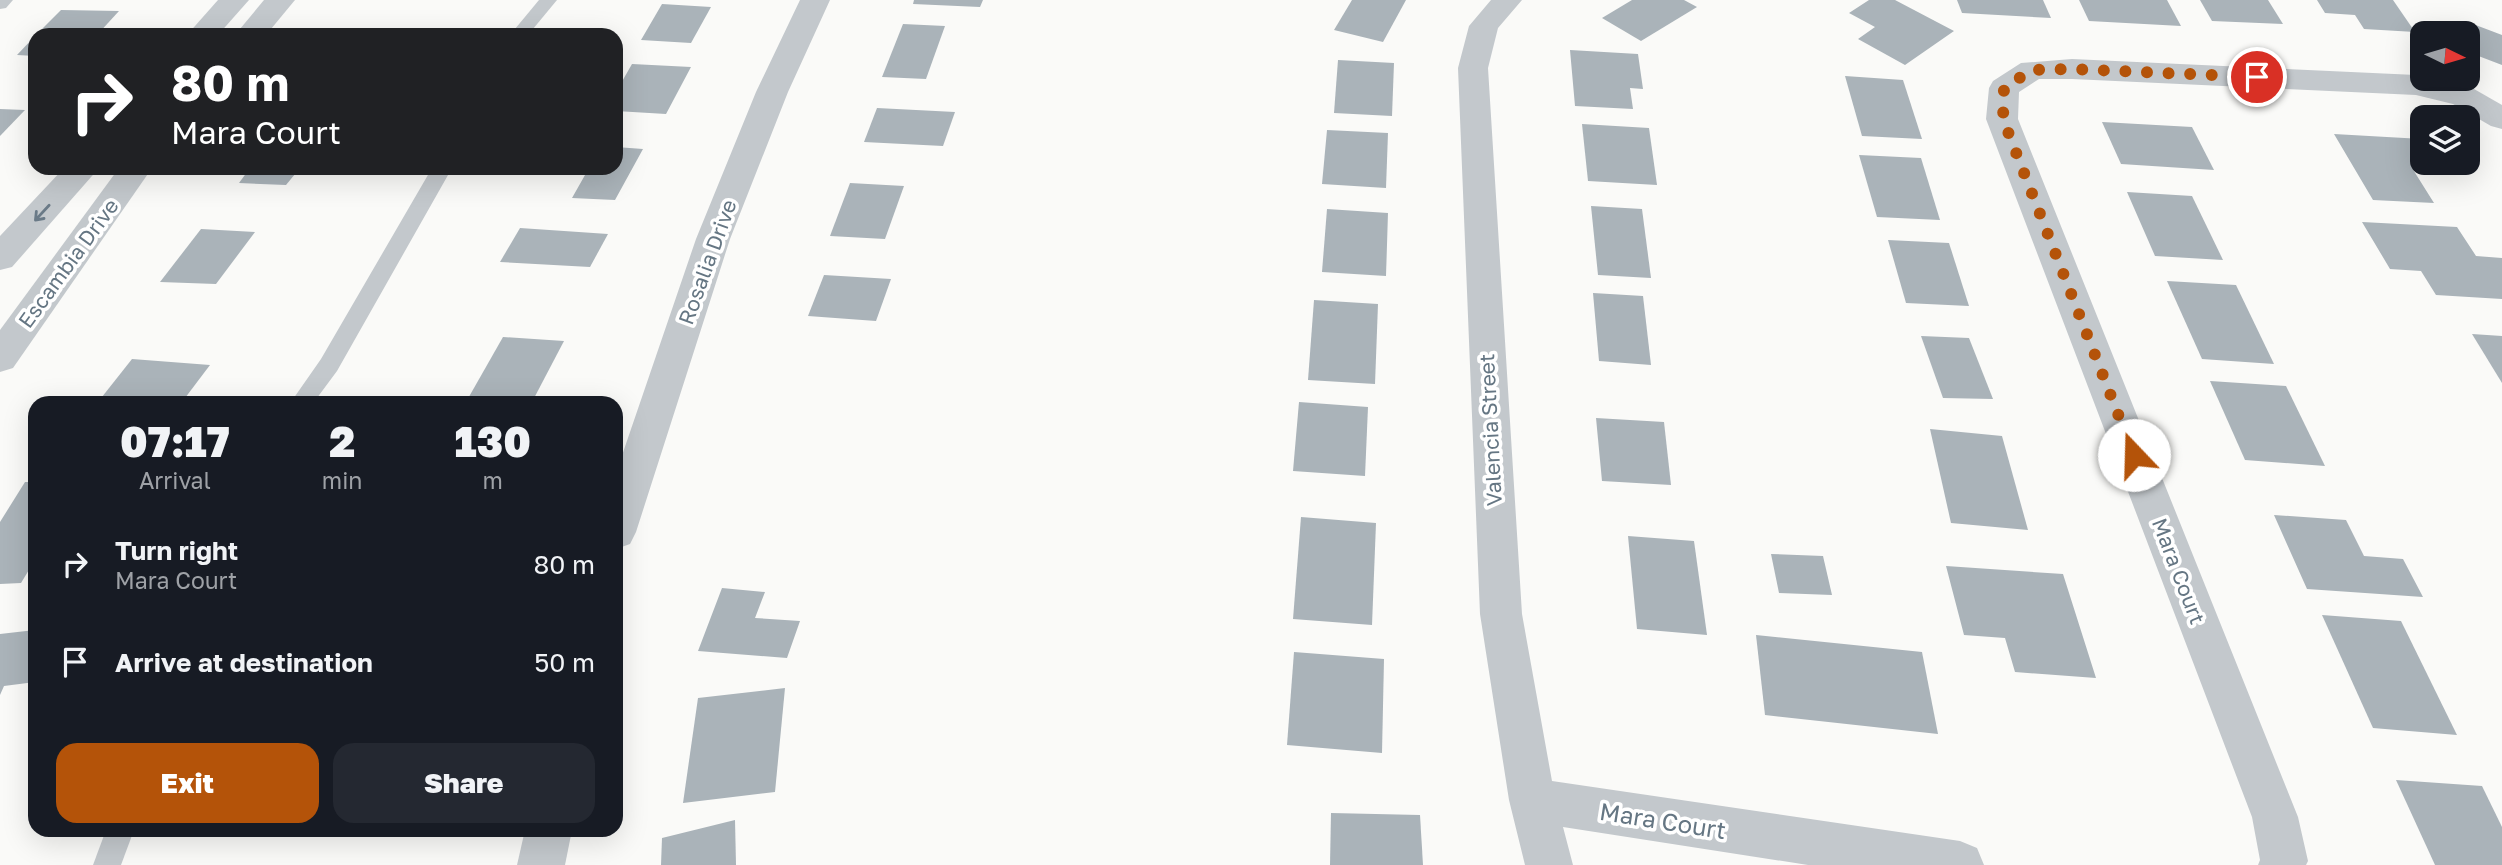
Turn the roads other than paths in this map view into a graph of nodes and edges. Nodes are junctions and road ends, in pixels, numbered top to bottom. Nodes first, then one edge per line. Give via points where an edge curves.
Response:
1 (4, 0) edge
2 (234, 0) edge
3 (280, 0) edge
4 (548, 0) edge
5 (815, 0) edge
6 (1507, 0) edge
7 (0, 4) edge
8 (208, 28) edge
9 (256, 28) edge
10 (525, 28) edge
11 (2502, 119) edge
12 (77, 175) edge
13 (131, 175) edge
14 (438, 175) edge
15 (0, 258) edge
16 (0, 358) edge
17 (306, 396) edge
18 (623, 510) edge
19 (1532, 800) junction
20 (117, 837) edge
21 (547, 837) edge
22 (107, 865) edge
23 (541, 865) edge
24 (1549, 865) edge
25 (1960, 865) edge
26 (2282, 865) edge

1 - 7 lane
2 - 8 street
3 - 9 street
4 - 10 lane
5 - 18 street, Rosalia Drive via 713,239
6 - 19 street, Valencia Street via 1484,26 1473,68 1501,614
11 - 26 street, Mara Court via 2463,96 2416,85 2072,69 2032,70 2004,88 2003,119 2275,817
12 -> 15 street
13 - 16 street, Escambia Drive
14 - 17 lane
19 - 24 street, Valencia Street
19 - 25 street, Mara Court
20 - 22 lane
21 - 23 street

